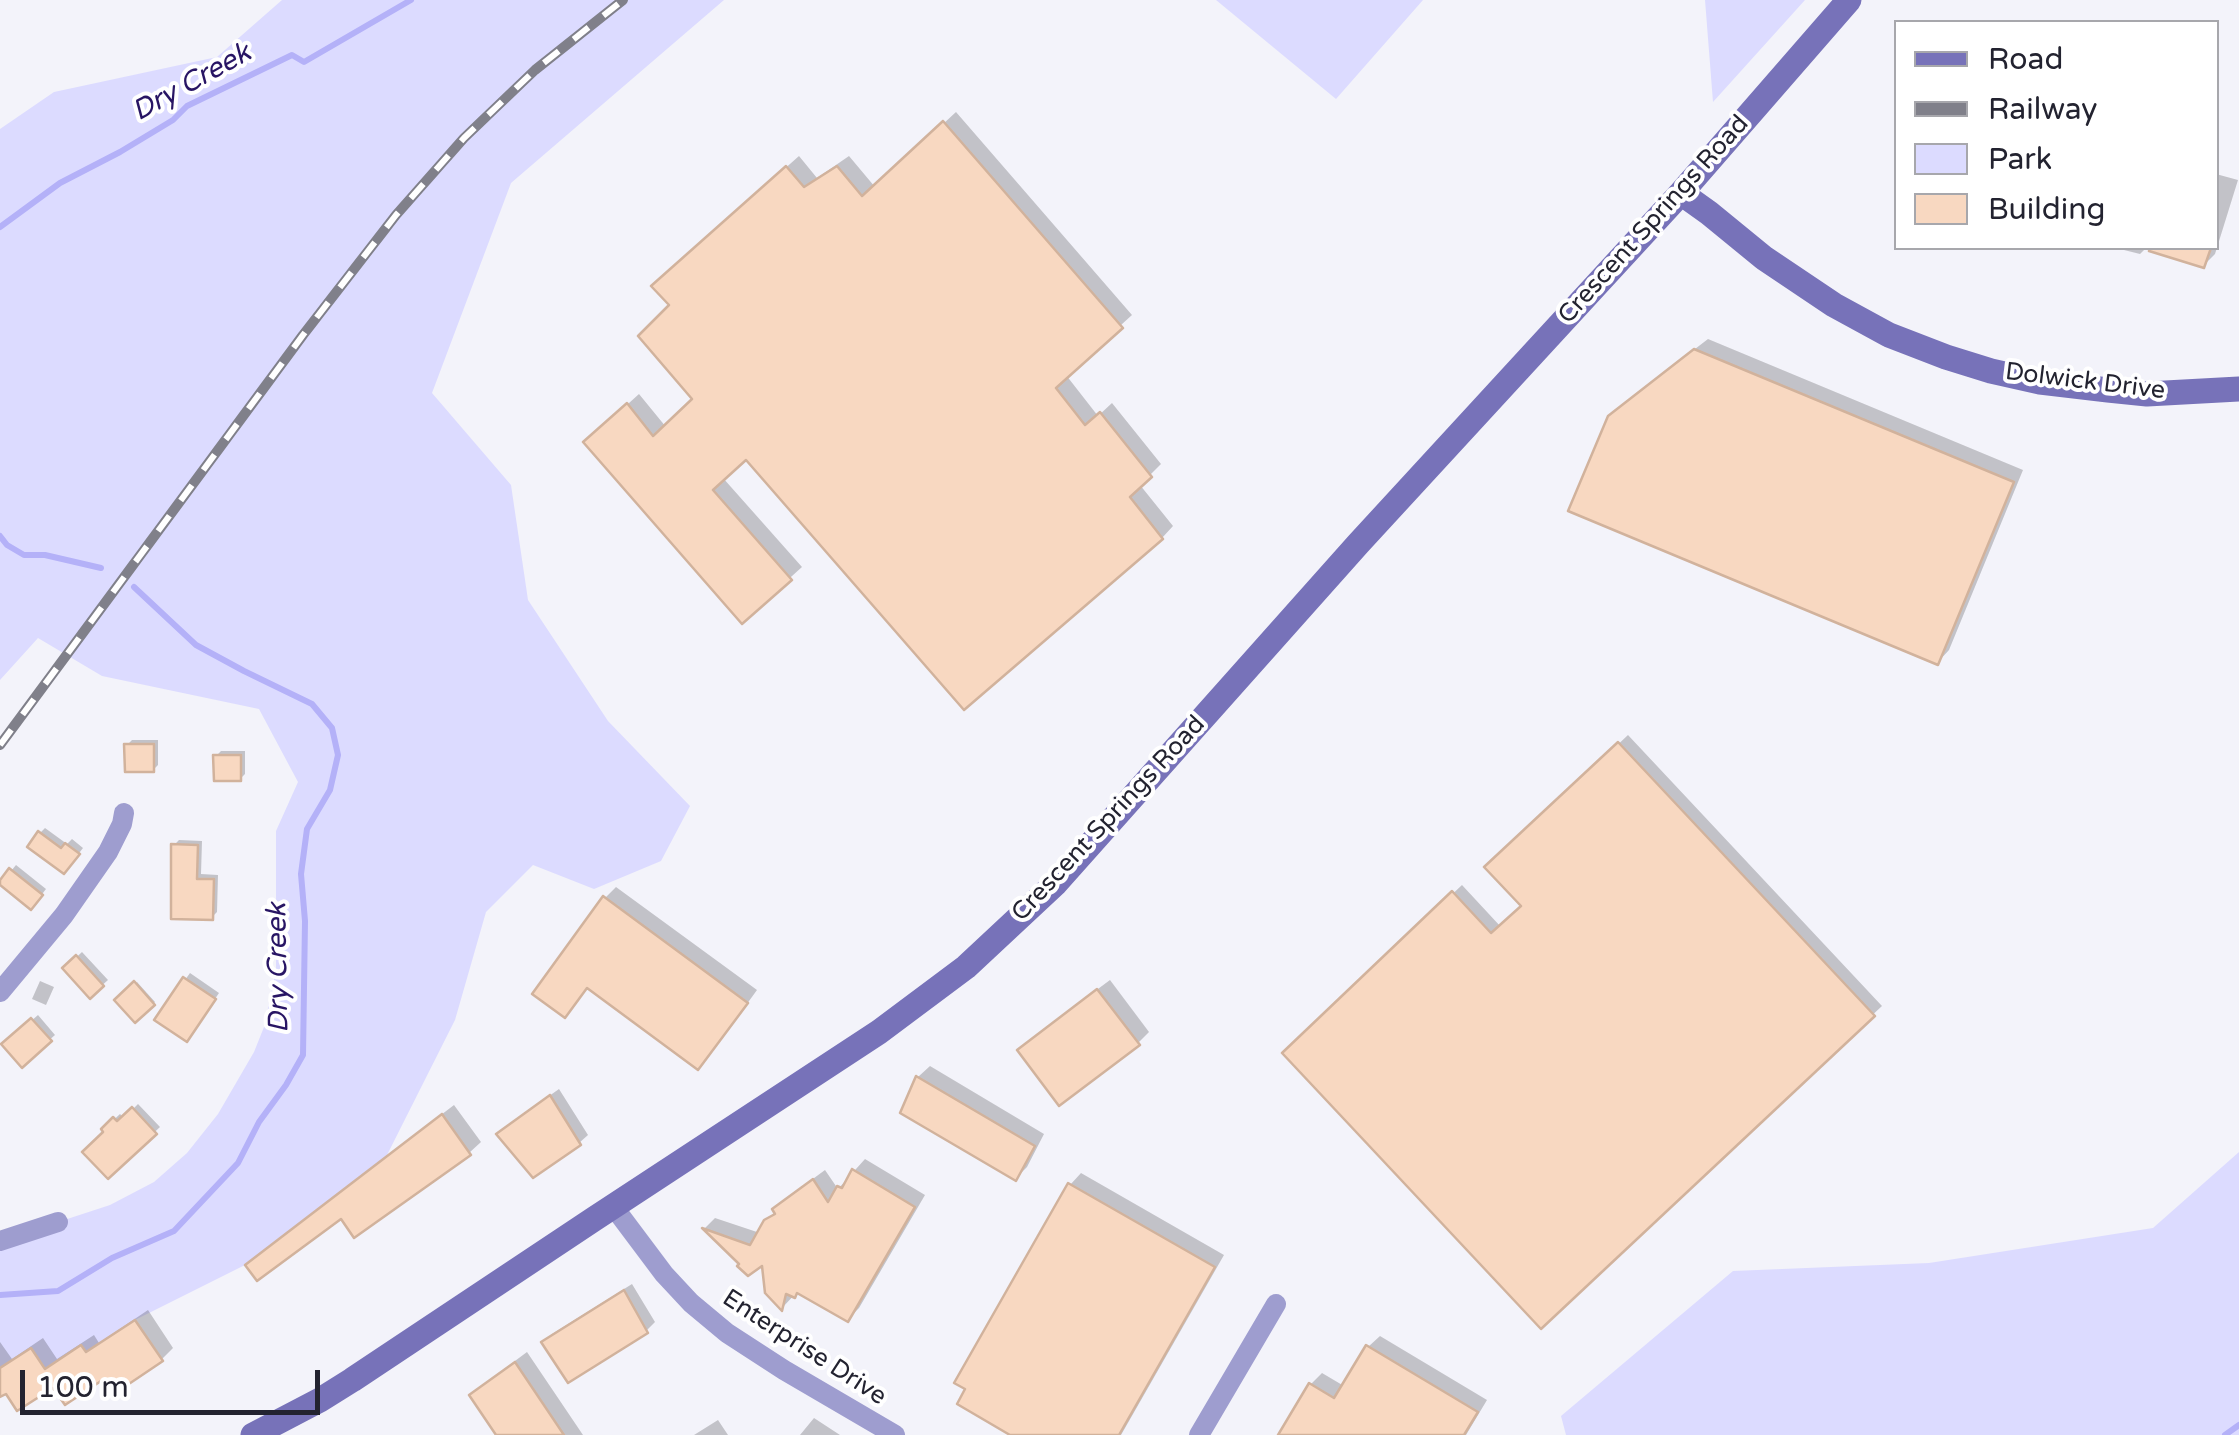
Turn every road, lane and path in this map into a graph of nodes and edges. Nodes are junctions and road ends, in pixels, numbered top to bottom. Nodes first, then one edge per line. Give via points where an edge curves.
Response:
1 (1849, 0) edge
2 (1681, 193) junction
3 (2239, 389) edge
4 (124, 813) dead end
5 (0, 992) edge
6 (614, 1206) junction
7 (58, 1222) dead end
8 (0, 1240) edge
9 (1276, 1304) dead end
10 (253, 1435) edge
11 (896, 1435) edge
12 (1199, 1435) edge

1 - 2 main road, Crescent Springs Road
2 - 3 main road, Dolwick Drive via 1834,305 1946,356 2040,382 2128,392
2 - 6 main road, Crescent Springs Road via 1056,883 908,1011
4 - 5 street via 108,852
6 - 10 main road, Crescent Springs Road via 352,1380
6 - 11 street, Enterprise Drive via 692,1303 784,1370
7 - 8 street
9 - 12 street

